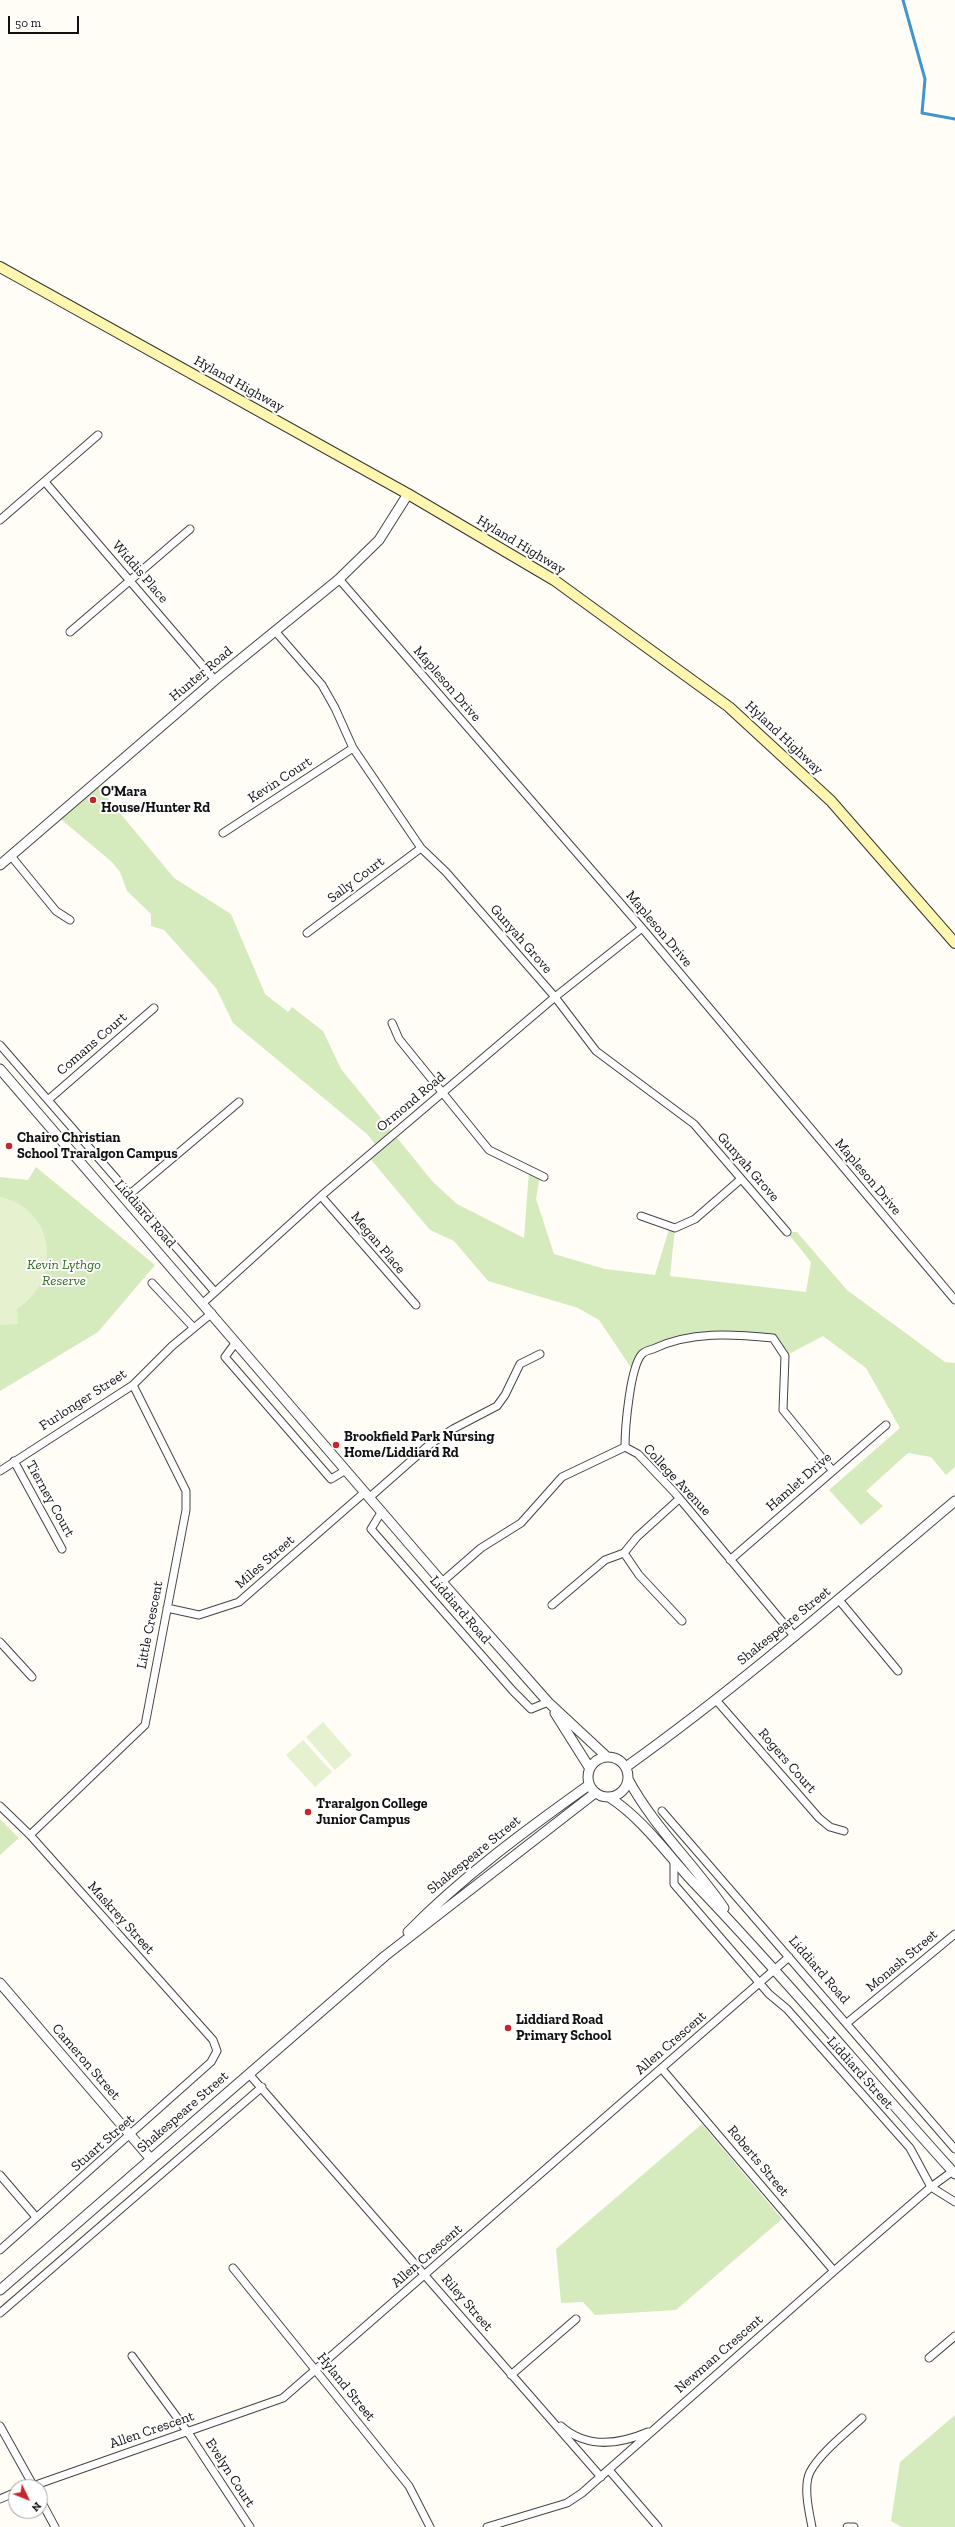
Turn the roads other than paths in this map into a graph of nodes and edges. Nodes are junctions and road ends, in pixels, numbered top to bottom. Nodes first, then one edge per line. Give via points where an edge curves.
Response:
1 (0, 267) edge
2 (98, 435) dead end
3 (44, 482) junction
4 (408, 494) junction
5 (0, 520) edge
6 (190, 529) dead end
7 (339, 579) junction
8 (129, 580) junction
9 (275, 631) junction
10 (70, 632) dead end
11 (215, 680) junction
12 (352, 748) junction
13 (223, 833) dead end
14 (421, 848) junction
15 (11, 856) junction
16 (0, 865) edge
17 (70, 920) dead end
18 (642, 928) junction
19 (307, 933) dead end
20 (955, 943) edge
21 (555, 998) junction
22 (154, 1008) dead end
23 (392, 1023) dead end
24 (0, 1045) edge
25 (0, 1069) edge
26 (442, 1094) junction
27 (48, 1100) junction
28 (238, 1102) dead end
29 (544, 1177) dead end
30 (741, 1179) junction
31 (130, 1194) junction
32 (321, 1196) junction
33 (641, 1216) dead end
34 (787, 1232) dead end
35 (152, 1283) dead end
36 (214, 1291) junction
37 (955, 1300) edge
38 (203, 1303) junction
39 (416, 1305) dead end
40 (212, 1313) junction
41 (193, 1327) junction
42 (236, 1342) junction
43 (540, 1354) dead end
44 (133, 1385) junction
45 (886, 1425) dead end
46 (625, 1447) junction
47 (14, 1461) junction
48 (346, 1470) junction
49 (832, 1470) junction
50 (0, 1471) edge
51 (368, 1494) junction
52 (679, 1499) junction
53 (955, 1501) edge
54 (382, 1511) junction
55 (62, 1549) dead end
56 (624, 1553) junction
57 (730, 1560) junction
58 (442, 1582) junction
59 (839, 1600) junction
60 (552, 1605) dead end
61 (167, 1608) junction
62 (682, 1621) dead end
63 (795, 1637) junction
64 (0, 1642) edge
65 (898, 1671) dead end
66 (32, 1677) dead end
67 (716, 1700) junction
68 (548, 1702) junction
69 (606, 1756) junction
70 (626, 1767) junction
71 (589, 1768) junction
72 (628, 1779) junction
73 (589, 1785) junction
74 (595, 1793) junction
75 (609, 1797) junction
76 (0, 1806) edge
77 (662, 1811) dead end
78 (844, 1831) dead end
79 (30, 1835) junction
80 (674, 1862) junction
81 (736, 1926) junction
82 (955, 1934) edge
83 (385, 1956) junction
84 (789, 1957) junction
85 (775, 1970) junction
86 (0, 1983) edge
87 (760, 1983) junction
88 (847, 2023) junction
89 (217, 2051) joint
90 (662, 2069) junction
91 (249, 2074) junction
92 (262, 2087) junction
93 (131, 2136) junction
94 (955, 2149) edge
95 (150, 2158) junction
96 (954, 2173) edge
97 (0, 2175) edge
98 (931, 2187) junction
99 (955, 2202) edge
100 (36, 2217) junction
101 (0, 2250) edge
102 (233, 2268) dead end
103 (834, 2271) junction
104 (425, 2275) junction
105 (0, 2290) edge
106 (0, 2313) edge
107 (576, 2319) dead end
108 (955, 2336) edge
109 (132, 2356) dead end
110 (929, 2358) dead end
111 (316, 2370) junction
112 (511, 2375) junction
113 (536, 2403) junction
114 (862, 2418) dead end
115 (0, 2426) edge
116 (655, 2428) junction
117 (187, 2432) junction
118 (609, 2470) junction
119 (601, 2477) junction
120 (28, 2479) edge
121 (48, 2481) edge
122 (48, 2514) edge
123 (55, 2527) edge
124 (250, 2527) edge
125 (430, 2527) edge
126 (487, 2527) edge
127 (658, 2527) edge
128 (812, 2527) edge
129 (847, 2527) edge
130 (854, 2527) edge

1 - 4 main road, Hyland Highway
2 - 3 street
3 - 5 street
3 - 8 street, Widdis Place
4 - 7 street, Hunter Road via 379,540
4 - 20 main road, Hyland Highway via 554,580 729,707 831,801
6 - 8 street
7 - 9 street, Hunter Road
7 - 18 street, Mapleson Drive
8 - 10 street
8 - 11 street, Widdis Place
9 - 11 street, Hunter Road
9 - 12 street, Gunyah Grove via 322,685
11 - 15 street, Hunter Road
12 - 13 street, Kevin Court
12 - 14 street, Gunyah Grove
14 - 19 street, Sally Court
14 - 21 street, Gunyah Grove via 446,872
15 - 16 street, Hunter Road
15 - 17 street via 56,911
18 - 21 street, Ormond Road
18 - 37 street, Mapleson Drive
21 - 26 street, Ormond Road
21 - 30 street, Gunyah Grove via 596,1051 694,1124
22 - 27 street, Comans Court
23 - 26 street via 399,1039
24 - 27 street, Liddiard Road
25 - 38 street, Liddiard Road
26 - 29 street via 489,1150
26 - 32 street, Ormond Road
27 - 31 street, Liddiard Road
28 - 31 street
30 - 33 street via 695,1219 675,1228
30 - 34 street, Gunyah Grove
31 - 36 street, Liddiard Road
32 - 36 street, Ormond Road
32 - 39 street, Megan Place
35 - 41 street
36 - 38 street, Ormond Road
38 - 40 street, Liddiard Road
40 - 41 street, Furlonger Street
40 - 42 street, Liddiard Road
41 - 44 street, Furlonger Street
42 - 48 street, Liddiard Road
42 - 48 street via 225,1357 330,1479
43 - 51 street, Miles Street via 520,1364 497,1406 428,1445
44 - 47 street, Furlonger Street
44 - 61 street, Little Crescent via 186,1491 186,1510
45 - 49 street, Hamlet Drive
46 - 49 street via 628,1403 636,1367 642,1354 662,1344 693,1336 745,1335 773,1338 785,1356 783,1410
46 - 52 street, College Avenue via 638,1454
46 - 58 street, College Avenue via 562,1477 521,1523 481,1548
47 - 50 street, Furlonger Street
47 - 55 street, Tierney Court
48 - 51 street, Liddiard Road
49 - 57 street, Hamlet Drive
51 - 54 street, Liddiard Road
51 - 61 street, Miles Street via 239,1602 199,1615
52 - 56 street via 637,1537
52 - 57 street, College Avenue
53 - 59 street, Shakespeare Street
54 - 58 street, Liddiard Road
54 - 68 street, Liddiard Road via 372,1529 486,1661 531,1709
56 - 60 street via 605,1560
56 - 62 street via 639,1575
57 - 63 street, College Avenue
58 - 68 street, Liddiard Road
59 - 63 street, Shakespeare Street
59 - 65 street
61 - 79 street, Little Crescent via 145,1724
63 - 67 street, Shakespeare Street
64 - 66 street
67 - 70 street, Shakespeare Street
67 - 78 street, Rogers Court via 820,1818 830,1827
68 - 69 street, Liddiard Road
68 - 71 street, Liddiard Road
69 - 70 street via 619,1759
69 - 71 street via 594,1761
70 - 72 street
71 - 73 street
72 - 75 street via 621,1792
72 - 81 street via 643,1804 703,1876
73 - 74 street
73 - 83 street, Shakespeare Street via 523,1832 462,1881
74 - 75 street
74 - 83 street, Shakespeare Street
75 - 80 street via 628,1809 643,1824
76 - 79 street, Maskrey Street
77 - 84 street, Liddiard Road
79 - 89 street, Maskrey Street via 213,2040
80 - 81 street
80 - 87 street via 674,1884
81 - 85 street
82 - 88 street, Monash Street
83 - 91 street, Shakespeare Street
84 - 85 street, Allen Crescent
84 - 88 street, Liddiard Road
85 - 87 street, Allen Crescent
85 - 96 street
86 - 93 street, Cameron Street
87 - 90 street, Allen Crescent
87 - 98 street, Liddiard Street via 787,2009 910,2148
88 - 94 street, Liddiard Road
89 - 93 street, Stuart Street via 211,2062
90 - 103 street, Roberts Street
90 - 104 street, Allen Crescent
91 - 92 street, Riley Street
91 - 95 street, Shakespeare Street
92 - 104 street, Riley Street
92 - 106 street
93 - 95 street, Cameron Street
93 - 100 street, Stuart Street
95 - 105 street, Shakespeare Street
96 - 98 street, Newman Crescent
97 - 100 street
98 - 99 street
98 - 103 street, Newman Crescent
100 - 101 street, Stuart Street
102 - 111 street, Hyland Street
103 - 116 street, Newman Crescent
104 - 111 street, Allen Crescent
104 - 112 street, Riley Street
107 - 112 street
108 - 110 street
109 - 117 street, Evelyn Court
111 - 117 street, Allen Crescent via 284,2398
111 - 125 street, Hyland Street via 409,2486
112 - 113 street, Riley Street
113 - 116 street via 568,2432 584,2441 615,2443
113 - 119 street, Riley Street
114 - 128 street via 829,2449 810,2472 807,2499
115 - 120 street
116 - 118 street, Newman Crescent
117 - 121 street, Allen Crescent
117 - 124 street, Evelyn Court
118 - 119 street, Newman Crescent
118 - 127 street
119 - 126 street, Newman Crescent via 567,2503
122 - 123 street
129 - 130 street

